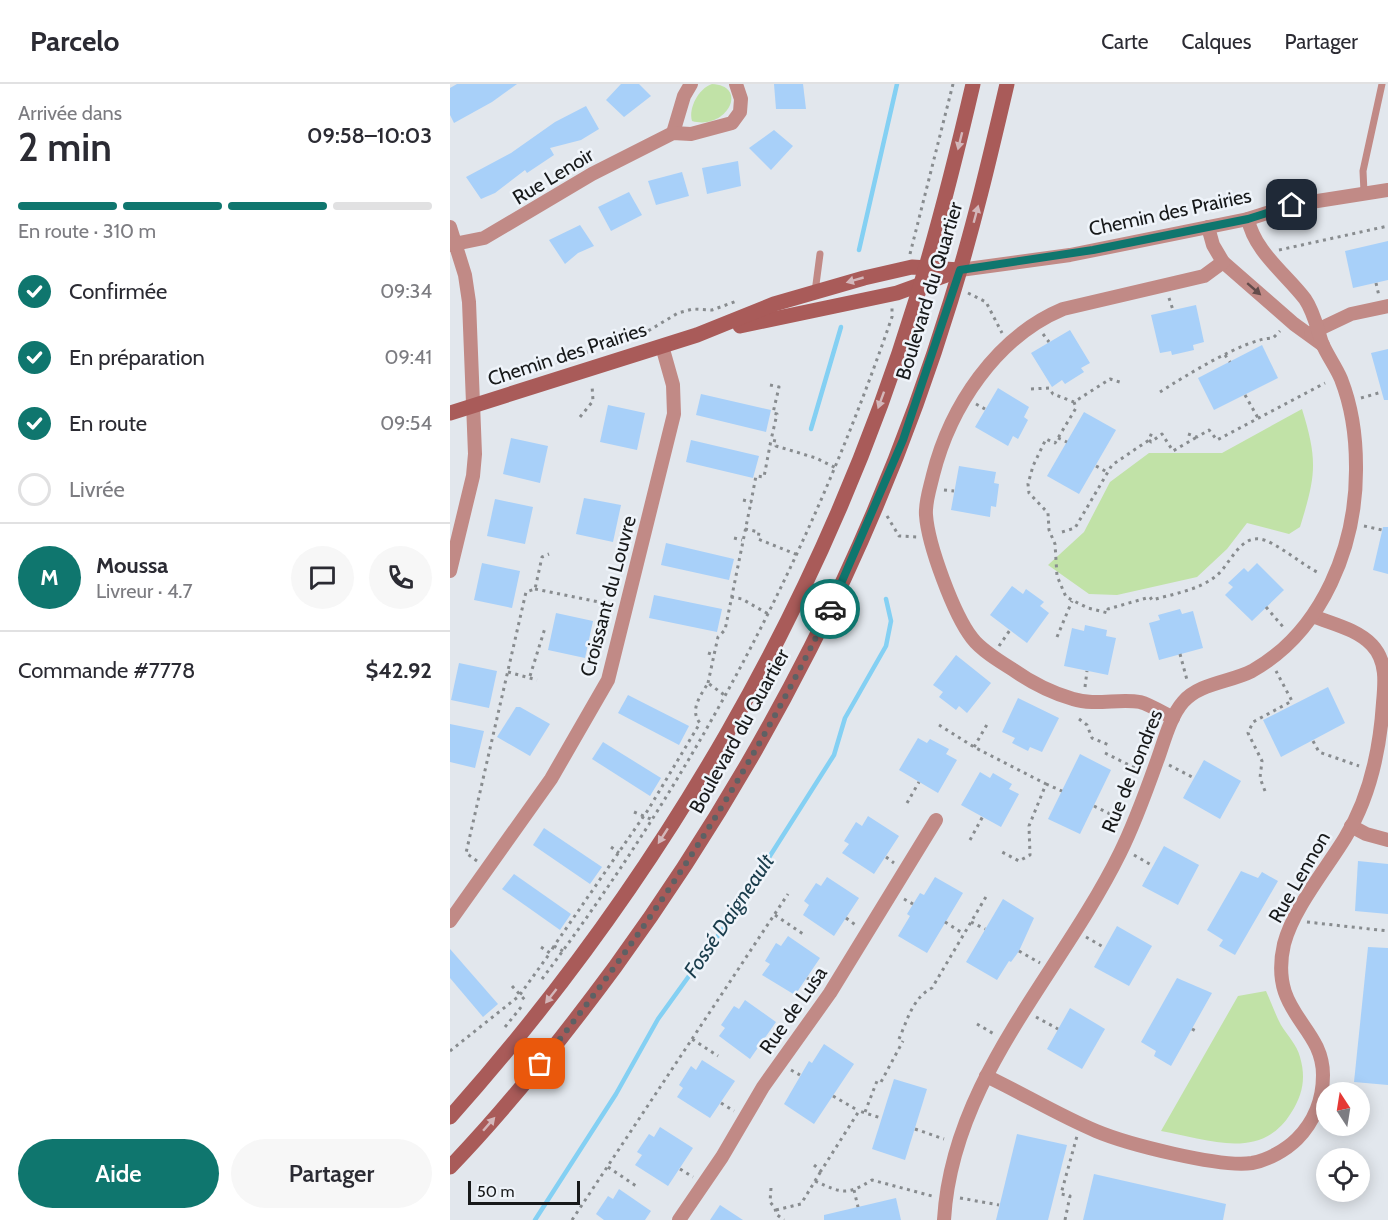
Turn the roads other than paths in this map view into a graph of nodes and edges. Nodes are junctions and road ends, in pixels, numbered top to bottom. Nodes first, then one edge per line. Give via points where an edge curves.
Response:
1 (691, 84) edge
2 (736, 84) edge
3 (973, 84) edge
4 (1007, 84) edge
5 (1382, 84) edge
6 (673, 133) junction
7 (1388, 190) edge
8 (1364, 192) junction
9 (1248, 219) junction
10 (450, 227) edge
11 (1208, 227) junction
12 (453, 244) edge
13 (820, 254) dead end
14 (1223, 262) junction
15 (926, 268) junction
16 (960, 270) junction
17 (921, 285) junction
18 (815, 292) junction
19 (1388, 306) edge
20 (1313, 332) junction
21 (697, 335) junction
22 (662, 346) junction
23 (472, 406) junction
24 (450, 413) edge
25 (450, 571) edge
26 (1313, 616) junction
27 (1385, 662) edge
28 (1173, 718) junction
29 (936, 820) dead end
30 (1351, 826) junction
31 (1388, 840) edge
32 (450, 921) edge
33 (986, 1076) junction
34 (450, 1117) edge
35 (450, 1167) edge
36 (679, 1220) edge
37 (944, 1220) edge

1 - 6 street
2 - 6 street, Rue Lenoir via 740,112 732,123 691,134
3 -> 15 main road, Boulevard du Quartier
16 -> 4 main road, Boulevard du Quartier
5 - 8 lane via 1363,171
6 - 12 street, Rue Lenoir via 592,174 484,238
7 - 8 street, Chemin des Prairies
8 - 9 street, Chemin des Prairies via 1292,205
9 - 11 street, Chemin des Prairies
9 - 20 street, Rue de Londres via 1253,236 1305,300
10 - 12 street
11 - 14 street
11 - 16 street, Chemin des Prairies via 1070,255
12 - 23 street via 470,302
13 - 18 lane
14 -> 20 street
14 - 28 street via 1204,276 1063,309 1043,318 1010,343 980,377 952,422 926,504 930,537 959,614 973,639 1027,679 1073,699 1140,702
15 - 16 main road, Chemin des Prairies
15 - 17 main road, Boulevard du Quartier
15 -> 18 main road, Chemin des Prairies via 893,271
16 - 17 main road, Chemin des Prairies
35 -> 16 main road, Boulevard du Quartier via 523,1085 596,993 687,863 750,760 820,629 878,502 919,396
17 - 21 main road, Chemin des Prairies
17 -> 34 main road, Boulevard du Quartier via 840,504 790,613 736,716 604,924 545,1003
18 - 21 main road, Chemin des Prairies
19 - 20 street via 1351,314
20 - 26 street, Rue de Londres via 1340,376 1356,448 1356,476 1345,546
21 - 22 main road, Chemin des Prairies
22 - 23 main road, Chemin des Prairies
22 - 32 street, Croissant du Louvre via 675,409 613,668 592,712 551,779
23 - 24 main road, Chemin des Prairies
23 - 25 street via 474,465
26 - 27 street, Rue Lennon via 1362,635
26 - 28 street, Rue de Londres via 1294,639 1268,660 1249,672 1189,695
27 - 30 street, Rue Lennon via 1376,759
28 - 33 street, Rue de Londres via 1122,848 1077,932
29 - 36 street, Rue de Lusa via 826,999 763,1087
30 - 31 street
30 - 33 street, Rue Lennon via 1287,934 1282,955 1281,978 1286,999 1320,1057 1323,1073 1316,1112 1306,1131 1291,1145 1253,1163 1228,1164 1122,1140
33 - 37 street, Rue de Londres via 955,1147

